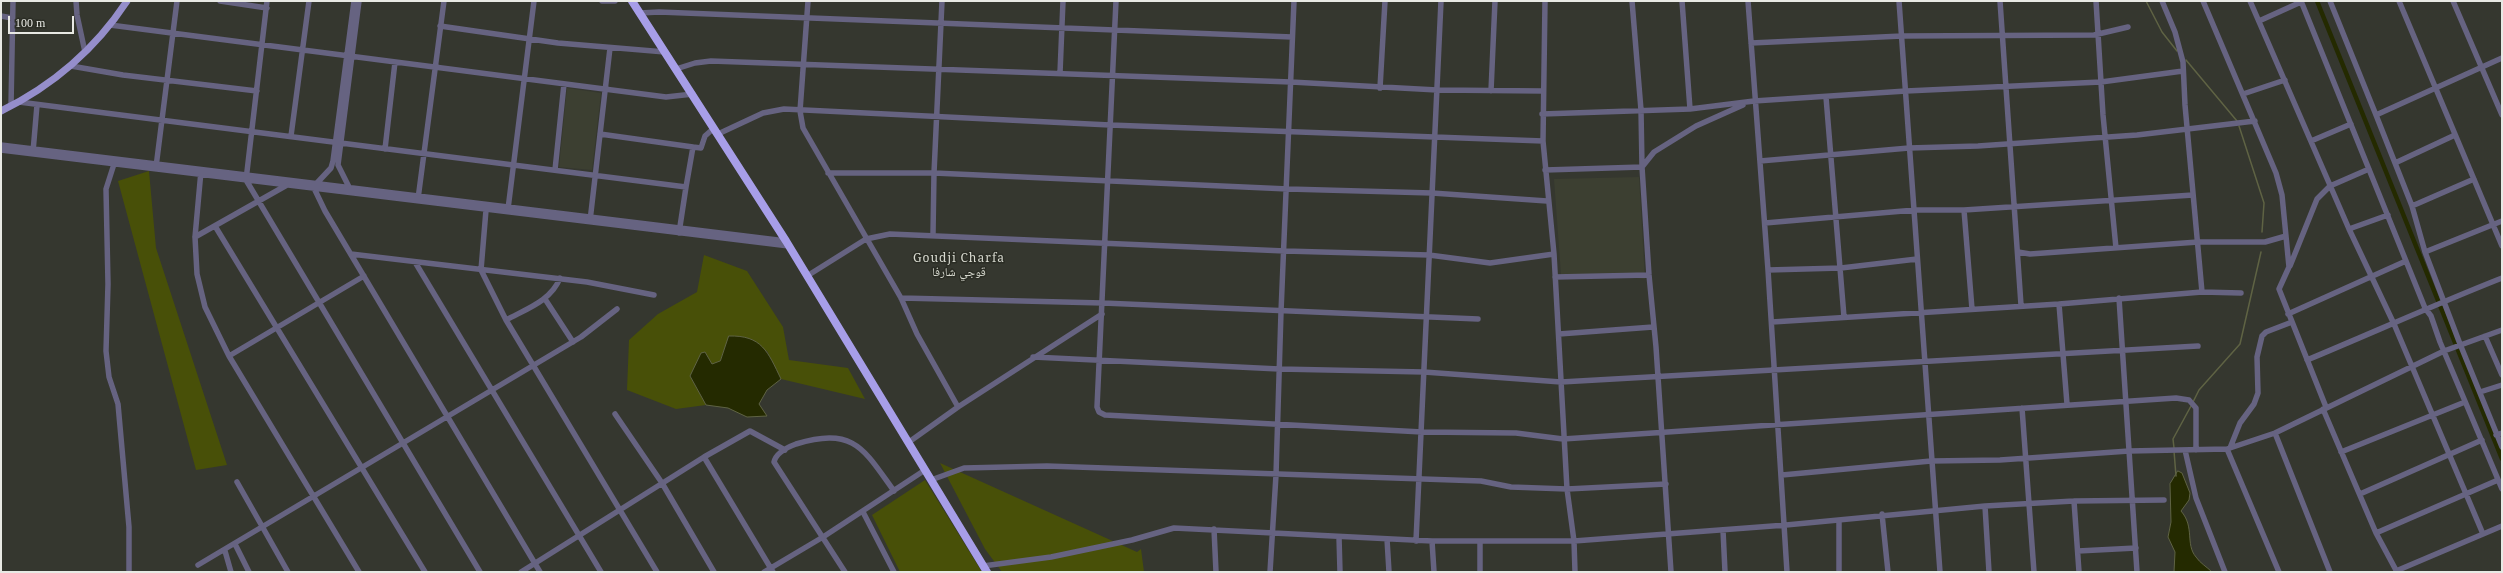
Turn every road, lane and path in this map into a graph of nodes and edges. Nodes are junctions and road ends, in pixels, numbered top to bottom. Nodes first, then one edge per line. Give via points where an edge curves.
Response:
1 (13, 1) edge
2 (76, 1) edge
3 (128, 1) edge
4 (177, 1) edge
5 (220, 1) edge
6 (268, 1) edge
7 (309, 1) edge
8 (354, 1) edge
9 (358, 1) edge
10 (444, 1) edge
11 (534, 1) edge
12 (602, 1) edge
13 (615, 1) edge
14 (632, 1) edge
15 (808, 1) edge
16 (942, 1) edge
17 (1062, 1) edge
18 (1116, 1) edge
19 (1294, 1) edge
20 (1385, 1) edge
21 (1441, 1) edge
22 (1495, 1) edge
23 (1544, 1) edge
24 (1632, 1) edge
25 (1682, 1) edge
26 (1748, 1) edge
27 (1899, 1) edge
28 (2000, 1) edge
29 (2096, 1) edge
30 (2162, 1) edge
31 (2203, 1) edge
32 (2250, 1) edge
33 (2330, 1) edge
34 (2399, 1) edge
35 (2453, 1) edge
36 (2301, 2) edge
37 (267, 8) junction
38 (640, 13) junction
39 (1, 16) edge
40 (12, 18) junction
41 (807, 18) junction
42 (2259, 21) junction
43 (941, 24) junction
44 (110, 25) junction
45 (440, 26) junction
46 (2128, 27) dead end
47 (1061, 28) junction
48 (1116, 30) junction
49 (172, 33) junction
50 (2098, 35) junction
51 (1902, 36) junction
52 (2002, 36) junction
53 (1292, 37) junction
54 (530, 39) junction
55 (1751, 43) junction
56 (262, 46) junction
57 (610, 48) junction
58 (302, 51) junction
59 (85, 52) junction
60 (665, 52) junction
61 (349, 57) junction
62 (2502, 58) edge
63 (395, 62) junction
64 (804, 64) junction
65 (71, 66) junction
66 (2483, 67) junction
67 (435, 68) junction
68 (939, 68) junction
69 (676, 69) junction
70 (2183, 71) junction
71 (1060, 73) junction
72 (1112, 75) junction
73 (524, 79) junction
74 (167, 80) junction
75 (2285, 80) junction
76 (1291, 82) junction
77 (2101, 82) junction
78 (564, 84) junction
79 (2006, 87) junction
80 (1380, 88) junction
81 (2435, 88) junction
82 (605, 89) junction
83 (1437, 90) junction
84 (257, 91) junction
85 (1491, 91) junction
86 (1543, 91) junction
87 (1906, 91) junction
88 (693, 94) junction
89 (2243, 94) junction
90 (1826, 97) junction
91 (19, 102) junction
92 (1754, 102) junction
93 (37, 105) junction
94 (11, 106) junction
95 (1690, 109) junction
96 (1641, 110) junction
97 (1, 111) edge
98 (800, 111) junction
99 (1542, 114) junction
100 (2376, 114) junction
101 (2502, 115) edge
102 (937, 117) junction
103 (162, 120) junction
104 (2254, 121) junction
105 (2351, 124) junction
106 (1110, 125) junction
107 (252, 131) junction
108 (716, 131) junction
109 (2187, 131) junction
110 (1290, 132) junction
111 (600, 134) junction
112 (2455, 135) junction
113 (291, 136) junction
114 (2105, 137) junction
115 (1435, 138) junction
116 (1543, 141) junction
117 (2311, 141) junction
118 (338, 143) junction
119 (2010, 144) junction
120 (1, 145) edge
121 (693, 147) junction
122 (1909, 148) junction
123 (385, 149) junction
124 (1, 150) edge
125 (33, 151) junction
126 (425, 154) junction
127 (1831, 154) junction
128 (114, 161) junction
129 (1760, 161) junction
130 (2395, 163) junction
131 (514, 165) junction
132 (156, 167) junction
133 (1642, 167) junction
134 (2370, 169) junction
135 (555, 170) junction
136 (1545, 170) junction
137 (201, 172) junction
138 (828, 173) junction
139 (934, 173) junction
140 (596, 175) junction
141 (246, 177) junction
142 (2474, 179) junction
143 (1108, 181) junction
144 (287, 185) junction
145 (314, 185) junction
146 (2330, 186) junction
147 (686, 187) junction
148 (350, 189) junction
149 (1288, 189) junction
150 (1432, 193) junction
151 (2193, 195) junction
152 (418, 199) junction
153 (2111, 200) junction
154 (1547, 201) junction
155 (258, 202) junction
156 (2014, 206) junction
157 (2412, 206) junction
158 (508, 209) junction
159 (486, 210) junction
160 (1915, 210) junction
161 (1964, 210) junction
162 (2388, 215) junction
163 (1837, 217) junction
164 (590, 220) junction
165 (2502, 221) edge
166 (1765, 223) junction
167 (2493, 225) junction
168 (215, 226) junction
169 (2349, 229) junction
170 (679, 231) junction
171 (933, 234) junction
172 (2286, 236) junction
173 (195, 237) junction
174 (866, 239) junction
175 (2198, 242) junction
176 (788, 243) junction
177 (1105, 244) junction
178 (2502, 246) edge
179 (2116, 248) junction
180 (1285, 251) junction
181 (2018, 252) junction
182 (2425, 252) junction
183 (351, 254) junction
184 (1554, 254) junction
185 (1428, 255) junction
186 (1917, 260) junction
187 (2406, 260) junction
188 (415, 262) junction
189 (2289, 267) junction
190 (1841, 268) junction
191 (481, 270) junction
192 (1768, 270) junction
193 (364, 276) junction
194 (807, 276) junction
195 (1649, 276) junction
196 (2370, 276) junction
197 (1555, 277) junction
198 (560, 278) junction
199 (2502, 278) edge
200 (2202, 292) junction
201 (2241, 293) dead end
202 (654, 295) dead end
203 (901, 298) junction
204 (2119, 298) junction
205 (545, 299) junction
206 (2443, 301) junction
207 (319, 302) junction
208 (1103, 303) junction
209 (2059, 304) junction
210 (2021, 305) junction
211 (2425, 308) junction
212 (617, 309) dead end
213 (1972, 309) junction
214 (1281, 312) junction
215 (1922, 312) junction
216 (1102, 314) junction
217 (2288, 314) junction
218 (1428, 316) junction
219 (1844, 317) junction
220 (1478, 319) dead end
221 (506, 320) junction
222 (1772, 322) junction
223 (2292, 322) junction
224 (2394, 324) junction
225 (1653, 327) junction
226 (277, 328) junction
227 (2502, 330) edge
228 (1559, 334) junction
229 (2486, 336) junction
230 (573, 342) junction
231 (2460, 344) junction
232 (2198, 346) dead end
233 (2123, 349) junction
234 (2444, 351) junction
235 (2063, 354) junction
236 (229, 356) junction
237 (1033, 357) junction
238 (2307, 360) junction
239 (1100, 361) junction
240 (1926, 363) junction
241 (533, 364) junction
242 (2413, 366) junction
243 (1279, 369) junction
244 (1774, 370) junction
245 (1424, 372) junction
246 (2502, 375) edge
247 (1657, 378) junction
248 (1561, 382) junction
249 (2502, 385) edge
250 (490, 389) junction
251 (2480, 392) junction
252 (2126, 400) junction
253 (2465, 402) junction
254 (2066, 404) junction
255 (958, 407) junction
256 (2022, 408) junction
257 (2324, 408) junction
258 (615, 414) dead end
259 (1929, 414) junction
260 (2433, 415) junction
261 (447, 416) junction
262 (1277, 424) junction
263 (1779, 424) junction
264 (1662, 431) junction
265 (1422, 432) junction
266 (2275, 433) junction
267 (2499, 434) edge
268 (1563, 439) junction
269 (2482, 440) junction
270 (404, 442) junction
271 (909, 442) junction
272 (2502, 447) edge
273 (2228, 448) junction
274 (784, 450) junction
275 (2185, 450) junction
276 (2196, 450) junction
277 (2129, 451) junction
278 (2341, 452) junction
279 (2450, 455) junction
280 (704, 457) junction
281 (2025, 458) junction
282 (1931, 461) junction
283 (362, 469) junction
284 (925, 470) junction
285 (1276, 475) junction
286 (1782, 475) junction
287 (931, 480) junction
288 (1420, 480) junction
289 (2498, 480) junction
290 (237, 482) dead end
291 (662, 483) junction
292 (1666, 484) junction
293 (1567, 488) junction
294 (2502, 489) edge
295 (894, 491) junction
296 (2360, 494) junction
297 (2468, 494) junction
298 (313, 497) junction
299 (2132, 499) junction
300 (2164, 500) dead end
301 (2074, 501) junction
302 (2028, 504) junction
303 (1985, 506) junction
304 (619, 509) junction
305 (1936, 511) junction
306 (863, 512) junction
307 (1882, 514) junction
308 (1839, 521) junction
309 (1786, 525) junction
310 (2502, 526) edge
311 (262, 529) junction
312 (1214, 529) junction
313 (1723, 530) junction
314 (1274, 532) junction
315 (2376, 533) junction
316 (1669, 534) junction
317 (2483, 534) junction
318 (578, 535) junction
319 (823, 537) junction
320 (1339, 537) junction
321 (1387, 539) junction
322 (1416, 541) junction
323 (1480, 541) junction
324 (1574, 541) junction
325 (1432, 542) junction
326 (235, 544) junction
327 (2136, 548) junction
328 (225, 551) junction
329 (2078, 552) junction
330 (535, 563) junction
331 (198, 565) dead end
332 (985, 569) edge
333 (772, 570) edge
334 (2397, 571) edge
335 (129, 572) edge
336 (231, 572) edge
337 (249, 572) edge
338 (288, 572) edge
339 (359, 572) edge
340 (425, 572) edge
341 (480, 572) edge
342 (521, 572) edge
343 (540, 572) edge
344 (602, 572) edge
345 (658, 572) edge
346 (714, 572) edge
347 (764, 572) edge
348 (845, 572) edge
349 (894, 572) edge
350 (1216, 572) edge
351 (1270, 572) edge
352 (1340, 572) edge
353 (1389, 572) edge
354 (1434, 572) edge
355 (1480, 572) edge
356 (1575, 572) edge
357 (1671, 572) edge
358 (1725, 572) edge
359 (1787, 572) edge
360 (1840, 572) edge
361 (1888, 572) edge
362 (1940, 572) edge
363 (1989, 572) edge
364 (2034, 572) edge
365 (2080, 572) edge
366 (2137, 572) edge
367 (2225, 572) edge
368 (2279, 572) edge
369 (2330, 572) edge

1 - 40 street
2 - 59 street
3 - 44 main road
4 - 49 street
5 - 37 street
6 - 37 street
7 - 58 street
8 - 61 street
9 - 61 street
10 - 45 street
11 - 54 street
12 - 13 street
14 - 38 highway
15 - 41 street
16 - 43 street
17 - 47 street
18 - 48 street
19 - 53 street
20 - 80 street
21 - 83 street
22 - 85 street
23 - 86 street
24 - 96 street
25 - 95 street
26 - 55 street
27 - 51 street
28 - 52 street
29 - 50 street
30 - 70 street via 2181,53
31 - 89 street
32 - 42 street
33 - 100 street
34 - 81 street
35 - 66 street
36 - 42 street
36 - 105 street
37 - 56 street
38 - 41 street
38 - 60 highway
39 - 40 street
40 - 94 street
41 - 43 street
41 - 64 street
42 - 75 street
43 - 47 street
43 - 68 street
44 - 49 street
44 - 59 main road
45 - 54 street
45 - 67 street
46 - 50 street
47 - 48 street
47 - 71 street
48 - 53 street
48 - 72 street
49 - 56 street
49 - 74 street
50 - 52 street
50 - 77 street
51 - 52 street
51 - 55 street
51 - 87 street
52 - 79 street
53 - 76 street
54 - 57 street
54 - 73 street
55 - 92 street
56 - 58 street
56 - 84 street
57 - 60 street
57 - 82 street
58 - 61 street
58 - 113 street
59 - 65 main road
60 - 69 highway
61 - 63 street
61 - 118 street
62 - 66 street
63 - 67 street
63 - 123 street
64 - 68 street
64 - 69 street via 711,61
64 - 98 street
65 - 74 street
65 - 91 main road
66 - 81 street
66 - 101 street
67 - 73 street
67 - 126 street
68 - 71 street
68 - 102 street
69 - 88 highway
70 - 77 street
70 - 109 street
71 - 72 street
72 - 76 street
72 - 106 street
73 - 78 street
73 - 131 street
74 - 84 street
74 - 103 street
75 - 89 street
75 - 117 street
76 - 80 street
76 - 110 street
77 - 79 street
77 - 114 street
78 - 82 street
78 - 135 street
79 - 87 street
79 - 119 street
80 - 83 street
81 - 100 street
81 - 112 street
82 - 88 street via 666,97
82 - 111 street
83 - 85 street
83 - 115 street
84 - 107 street
85 - 86 street
86 - 99 street
87 - 90 street
87 - 122 street
88 - 108 highway
89 - 104 street
90 - 92 street
90 - 127 street
91 - 93 street
91 - 94 main road
92 - 95 street
92 - 129 street
92 - 133 street via 1696,126 1654,152
93 - 103 street
93 - 125 street
94 - 97 main road
95 - 96 street
96 - 99 street
96 - 133 street
98 - 102 street
98 - 108 street via 784,109 764,113
98 - 138 street via 803,128
99 - 116 street
100 - 130 street
102 - 106 street
102 - 139 street
103 - 107 street
103 - 132 street
104 - 109 street
104 - 172 street via 2276,173
105 - 117 street
105 - 134 street
106 - 110 street
106 - 143 street
107 - 113 street
107 - 141 street
108 - 121 street via 705,136 701,148
108 - 176 highway
109 - 114 street
109 - 151 street
110 - 115 street
110 - 149 street
111 - 121 street
111 - 140 street
112 - 130 street
112 - 142 street
113 - 118 street
114 - 119 street
114 - 153 street
115 - 116 street
115 - 150 street
116 - 136 street
117 - 146 street
118 - 123 street
118 - 145 street via 331,168
118 - 148 street via 338,165
119 - 122 street
119 - 156 street
120 - 125 street
121 - 147 street
122 - 127 street
122 - 160 street
123 - 126 street
124 - 125 street
125 - 128 street
126 - 131 street
126 - 152 street
127 - 129 street
127 - 163 street
128 - 132 street
128 - 335 street via 106,189 106,350 109,377 118,404 129,527
129 - 166 street
130 - 157 street
131 - 135 street
131 - 158 street
132 - 137 street
133 - 136 street
133 - 195 street
134 - 146 street
134 - 162 street
135 - 140 street
136 - 154 street
137 - 141 street
137 - 173 street
138 - 139 street
138 - 174 street
139 - 143 street
139 - 171 street
140 - 147 street
140 - 164 street
141 - 144 street
141 - 145 street
141 - 155 street
142 - 157 street
142 - 167 street
143 - 149 street
143 - 177 street
144 - 145 street
144 - 155 street
145 - 148 street
145 - 152 street
145 - 183 street
146 - 169 street
146 - 189 street via 2317,199
147 - 170 street
148 - 152 street
149 - 150 street
149 - 180 street
150 - 154 street
150 - 185 street
151 - 153 street
151 - 175 street
152 - 158 street
152 - 159 street
153 - 156 street
153 - 179 street
154 - 184 street
155 - 168 street
155 - 207 street
156 - 161 street
156 - 181 street
157 - 182 street
158 - 159 street
158 - 164 street
159 - 191 street
160 - 161 street
160 - 163 street
160 - 186 street
161 - 213 street
162 - 169 street
162 - 187 street
163 - 166 street
163 - 190 street
164 - 170 street
165 - 167 street
166 - 192 street
167 - 178 street
167 - 182 street
168 - 173 street
168 - 226 street
169 - 196 street
170 - 176 street
171 - 174 street via 890,234
171 - 177 street
172 - 175 street via 2265,242
172 - 189 street
173 - 236 street via 197,274 205,307
174 - 194 street
174 - 203 street
175 - 179 street
175 - 200 street
176 - 194 highway
177 - 180 street
177 - 208 street
179 - 181 street via 2030,254
180 - 185 street
180 - 214 street
181 - 210 street
182 - 206 street
183 - 188 street
183 - 193 street
184 - 185 street via 1490,263
184 - 197 street
185 - 218 street
186 - 190 street
186 - 215 street
187 - 196 street
187 - 211 street
188 - 191 street
188 - 250 street
189 - 217 street via 2279,289
190 - 192 street
190 - 219 street
191 - 198 street
191 - 221 street
192 - 222 street
193 - 207 street
193 - 261 street
194 - 271 highway
195 - 197 street
195 - 225 street
196 - 217 street
196 - 224 street
197 - 228 street
198 - 202 street
198 - 205 street via 553,292
199 - 206 street
200 - 201 street
200 - 204 street
203 - 208 street
203 - 255 street via 917,334
204 - 209 street
204 - 233 street
205 - 221 street
205 - 230 street
206 - 211 street
206 - 231 street
207 - 226 street
207 - 270 street
208 - 214 street
208 - 216 street
209 - 210 street
209 - 235 street
210 - 213 street
211 - 224 street
211 - 234 street via 2434,322
212 - 230 street
213 - 215 street
214 - 218 street
214 - 243 street
215 - 219 street
215 - 240 street
216 - 237 street
216 - 239 street
217 - 223 street
218 - 220 street
218 - 245 street
219 - 222 street
221 - 241 street
222 - 244 street
223 - 238 street
223 - 273 street via 2262,336 2257,357 2258,393
224 - 238 street
224 - 242 street
225 - 228 street
225 - 247 street
226 - 236 street
226 - 283 street
227 - 229 street
228 - 248 street
229 - 231 street
229 - 246 street
230 - 241 street
231 - 234 street
231 - 251 street
232 - 233 street
233 - 235 street
233 - 252 street
234 - 242 street
234 - 253 street
235 - 240 street
235 - 254 street
236 - 298 street
237 - 239 street
237 - 255 street
238 - 257 street
239 - 243 street
239 - 262 street via 1098,407 1099,412 1105,415
240 - 244 street
240 - 259 street
241 - 250 street
241 - 304 street
242 - 257 street
242 - 260 street
243 - 245 street
243 - 262 street
244 - 247 street
244 - 263 street
245 - 248 street
245 - 265 street
247 - 248 street
247 - 264 street
248 - 268 street
249 - 251 street
250 - 261 street
250 - 318 street
251 - 267 street
252 - 254 street
252 - 276 street via 2189,400 2196,408
252 - 277 street
253 - 260 street
253 - 269 street
254 - 256 street
255 - 271 street
256 - 259 street
256 - 281 street
257 - 266 street
257 - 278 street
258 - 291 street
259 - 263 street
259 - 282 street
260 - 278 street
260 - 279 street
261 - 270 street
261 - 330 street
262 - 265 street
262 - 285 street
263 - 264 street
263 - 286 street
264 - 268 street
264 - 292 street
265 - 268 street via 1516,433
265 - 288 street
266 - 273 street
266 - 369 street
267 - 272 street
268 - 293 street
269 - 279 street
269 - 289 street
270 - 283 street
270 - 341 street
271 - 284 highway
273 - 276 street
273 - 368 street
274 - 280 street via 750,431
274 - 295 street via 795,444 823,438 847,440 867,453
274 - 319 street via 776,456 774,462
275 - 276 street
275 - 277 street
275 - 367 street via 2196,498
277 - 281 street
277 - 299 street
278 - 296 street
279 - 296 street
279 - 297 street
280 - 291 street
280 - 333 street
281 - 282 street
281 - 302 street
282 - 286 street
282 - 305 street
283 - 298 street
283 - 340 street
284 - 287 highway
284 - 295 street
285 - 287 street via 988,466 958,469
285 - 288 street
285 - 314 street
286 - 309 street
287 - 332 highway
288 - 293 street via 1481,481 1511,487
288 - 322 street
289 - 294 street
289 - 297 street
290 - 311 street
291 - 304 street
291 - 346 street
292 - 293 street
292 - 316 street
293 - 324 street
295 - 306 street
296 - 315 street
297 - 315 street
297 - 317 street
298 - 311 street
298 - 339 street
299 - 300 street
299 - 301 street
299 - 327 street
301 - 302 street
301 - 329 street
302 - 303 street
302 - 364 street
303 - 305 street
303 - 363 street
304 - 318 street
304 - 345 street
305 - 307 street
305 - 362 street
306 - 319 street
306 - 349 street
307 - 308 street
307 - 361 street
308 - 309 street
308 - 360 street
309 - 313 street
309 - 359 street
310 - 317 street
311 - 326 street
311 - 338 street
312 - 314 street
312 - 332 street via 1174,528 1132,540
312 - 350 street
313 - 316 street
313 - 358 street
314 - 320 street
314 - 351 street
315 - 334 street
316 - 324 street
316 - 357 street
317 - 334 street
318 - 330 street
318 - 344 street
319 - 333 street
319 - 348 street
320 - 321 street
320 - 352 street
321 - 322 street
321 - 353 street
322 - 325 street
323 - 324 street
323 - 325 street
323 - 355 street
324 - 356 street
325 - 354 street
326 - 328 street
326 - 337 street
327 - 329 street
327 - 366 street
328 - 331 street
328 - 336 street
329 - 365 street
330 - 342 street
330 - 343 street
333 - 347 street

